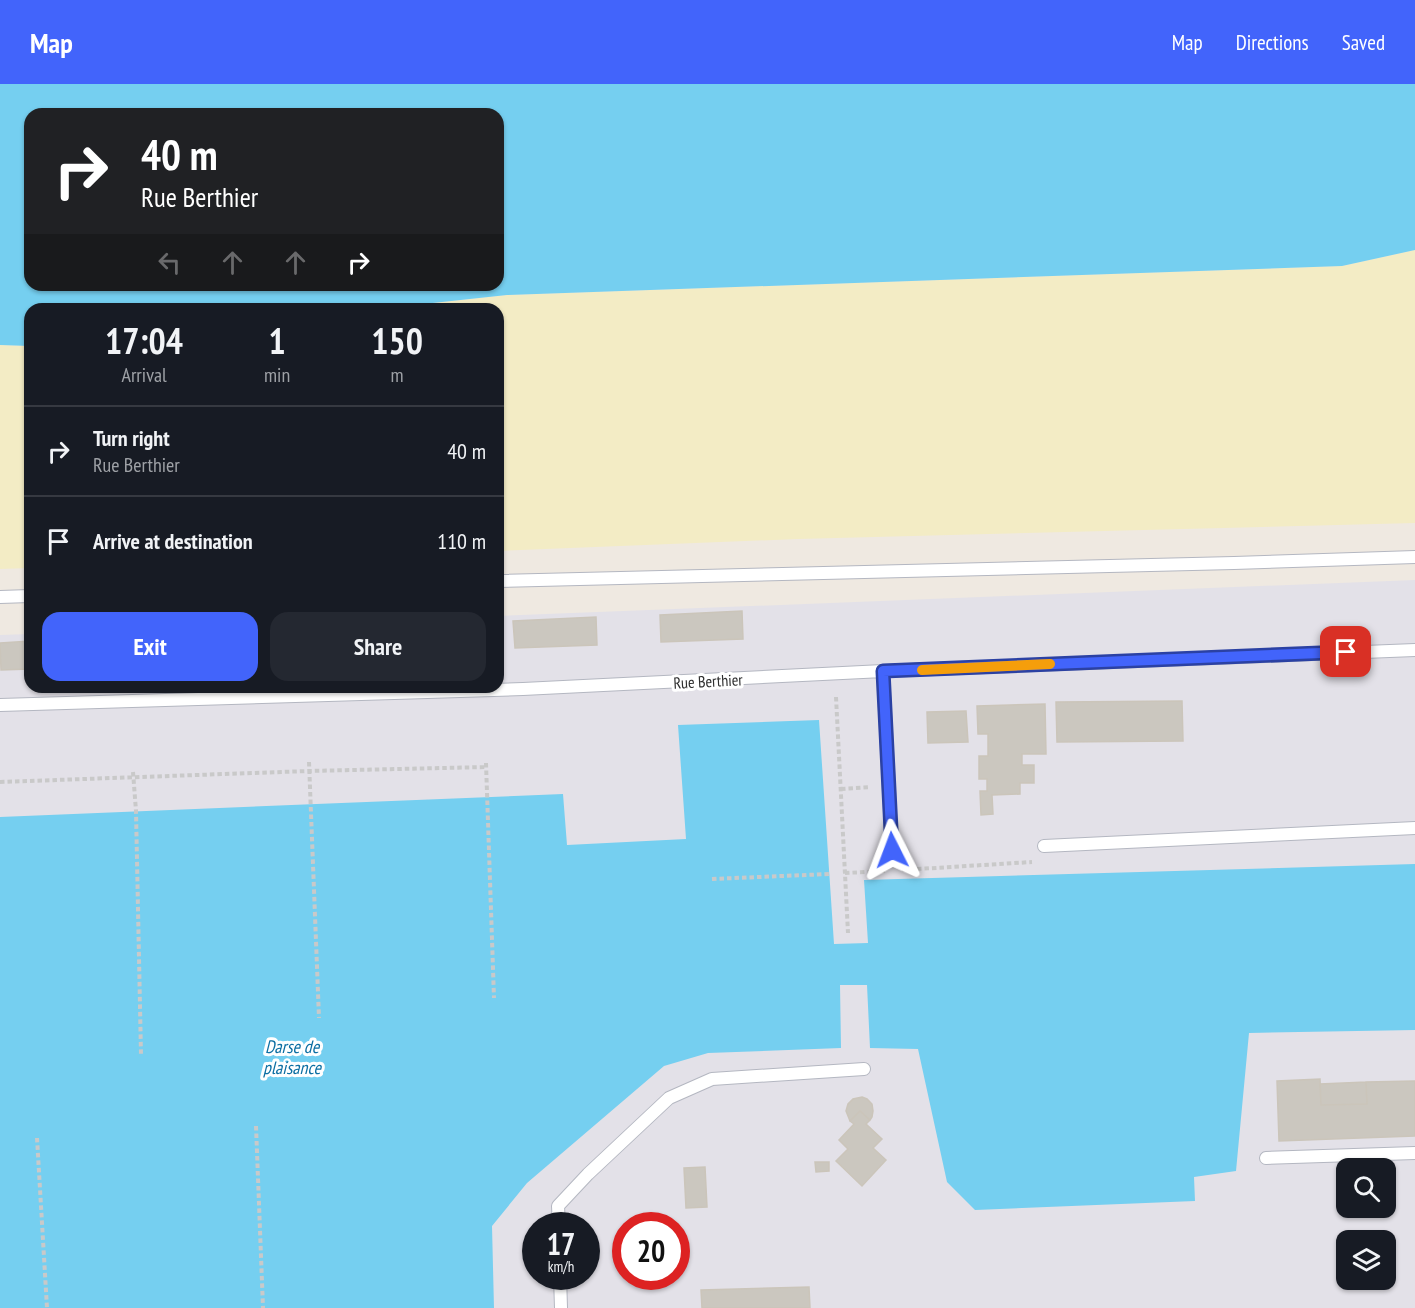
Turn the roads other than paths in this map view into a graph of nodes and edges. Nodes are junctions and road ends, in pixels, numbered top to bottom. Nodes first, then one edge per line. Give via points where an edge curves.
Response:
1 (1415, 557) edge
2 (504, 581) edge
3 (24, 596) edge
4 (0, 597) edge
5 (1415, 650) edge
6 (883, 671) junction
7 (504, 689) edge
8 (380, 693) edge
9 (0, 705) edge
10 (1415, 828) edge
11 (1044, 846) road end
12 (892, 850) dead end
13 (864, 1069) dead end
14 (1415, 1153) edge
15 (1266, 1158) dead end
16 (558, 1212) edge
17 (560, 1290) edge
18 (561, 1308) edge

1 - 2 lane
3 - 4 lane
5 - 6 lane, Rue Berthier
6 - 7 lane, Rue Berthier
6 - 12 lane
8 - 9 lane, Rue Berthier
10 - 11 lane
13 - 16 lane via 712,1079 669,1098 588,1174 558,1206
14 - 15 lane
17 - 18 lane

